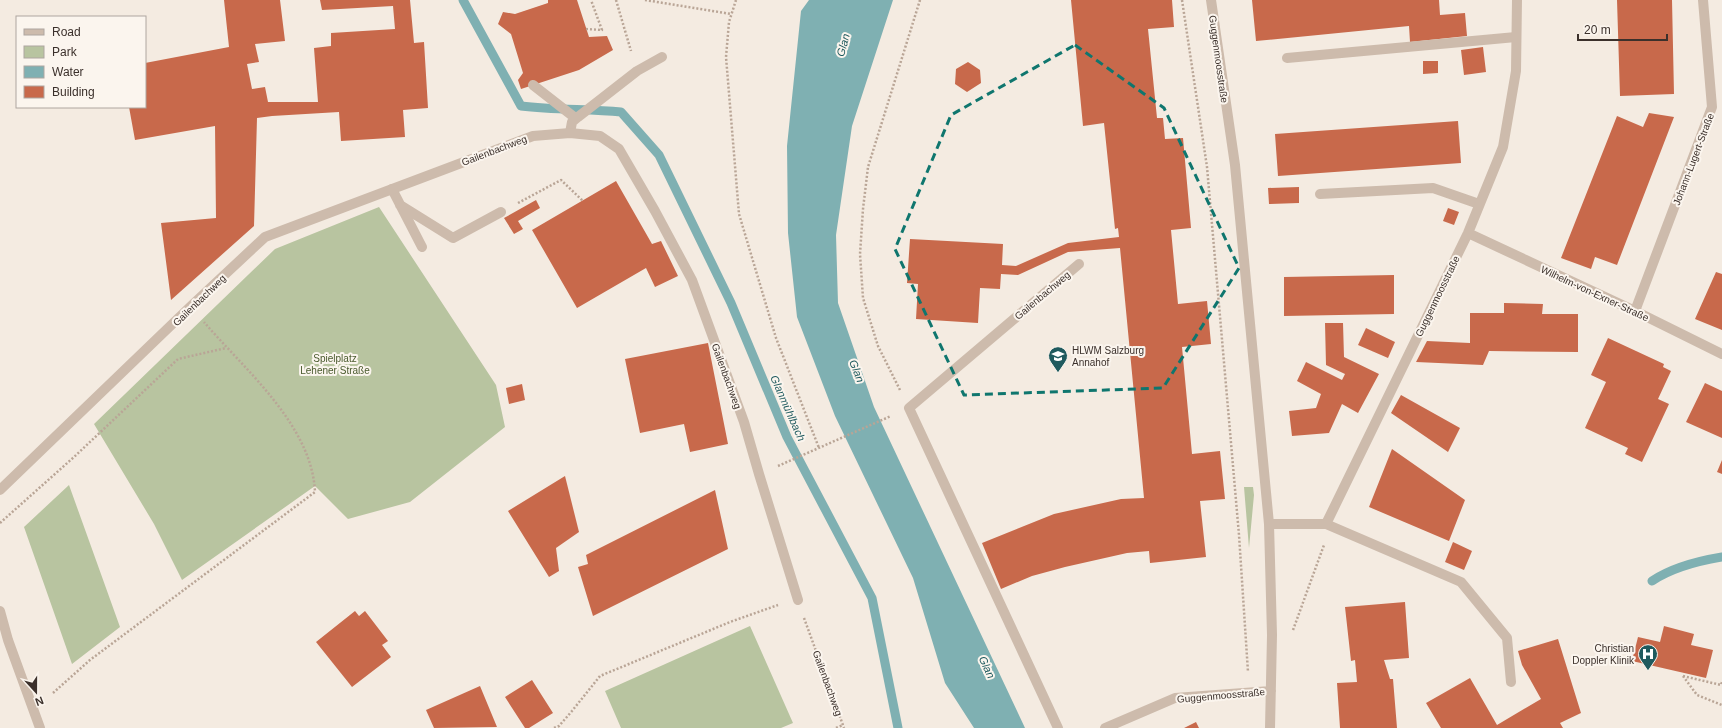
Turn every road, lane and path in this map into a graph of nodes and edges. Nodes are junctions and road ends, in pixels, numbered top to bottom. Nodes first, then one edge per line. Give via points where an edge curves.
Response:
1 (591, 0) edge
2 (616, 0) edge
3 (645, 0) edge
4 (736, 0) edge
5 (920, 0) edge
6 (1182, 0) edge
7 (1211, 0) edge
8 (1517, 0) edge
9 (1703, 0) edge
10 (731, 14) junction
11 (586, 29) dead end
12 (1516, 37) junction
13 (633, 57) dead end
14 (662, 57) dead end
15 (1287, 58) dead end
16 (533, 85) dead end
17 (576, 117) junction
18 (570, 133) junction
19 (392, 189) junction
20 (1320, 194) dead end
21 (583, 200) dead end
22 (1480, 204) junction
23 (400, 205) junction
24 (501, 212) joint
25 (1468, 233) junction
26 (422, 247) dead end
27 (1079, 264) dead end
28 (190, 307) junction
29 (1635, 311) junction
30 (226, 348) junction
31 (1722, 354) edge
32 (909, 408) junction
33 (897, 414) dead end
34 (819, 448) junction
35 (792, 460) dead end
36 (0, 490) edge
37 (0, 523) edge
38 (1269, 524) junction
39 (1326, 524) junction
40 (798, 600) junction
41 (0, 611) edge
42 (1293, 631) dead end
43 (1511, 682) dead end
44 (1722, 682) edge
45 (1271, 691) junction
46 (53, 692) dead end
47 (1249, 693) junction
48 (1722, 705) edge
49 (844, 726) edge
50 (558, 727) edge
51 (40, 728) edge
52 (554, 728) edge
53 (836, 728) edge
54 (1058, 728) edge
55 (1105, 728) edge
56 (1270, 728) edge

1 - 11 path via 602,30
2 - 13 path
3 - 10 path
4 - 10 path
5 - 32 path via 868,167 860,254 863,298 876,339
6 - 47 path via 1207,167 1239,535
7 - 38 street, Guggenmoosstraße via 1234,165
8 - 12 street, Guggenmoosstraße
9 - 29 street, Johann-Lugert-Straße via 1712,107
10 - 34 path via 726,58 740,214 776,338
12 - 15 street
12 - 22 street, Guggenmoosstraße via 1516,71 1503,146
14 - 17 street via 637,71
16 - 17 street
17 - 18 street
18 - 19 street, Gailenbachweg via 532,136
18 - 40 street, Gailenbachweg via 600,136 619,148 692,280 744,422
19 - 23 street
19 - 28 street, Gailenbachweg via 265,238
20 - 22 street via 1432,188
21 - 24 path via 561,180
22 - 25 street, Guggenmoosstraße
23 - 24 street via 453,238
23 - 26 street
25 - 29 street, Wilhelm-von-Exner-Straße
25 - 39 street, Guggenmoosstraße
27 - 32 street, Gailenbachweg
28 - 30 path
28 - 36 street, Gailenbachweg
29 - 31 street, Wilhelm-von-Exner-Straße
30 - 37 path via 178,359
30 - 46 path via 267,392 288,421 305,450 315,492 96,656
32 - 54 street
33 - 34 path
34 - 35 path
38 - 39 street
38 - 45 street, Guggenmoosstraße
39 - 42 path via 1328,534
39 - 43 street via 1461,582 1507,638
40 - 49 path, Gailenbachweg
40 - 50 path via 730,622 600,676
41 - 51 street
44 - 48 path via 1721,686 1683,676 1698,695
45 - 47 street, Guggenmoosstraße
45 - 56 street, Guggenmoosstraße
47 - 55 street, Guggenmoosstraße via 1175,698
49 - 53 path
50 - 52 path

